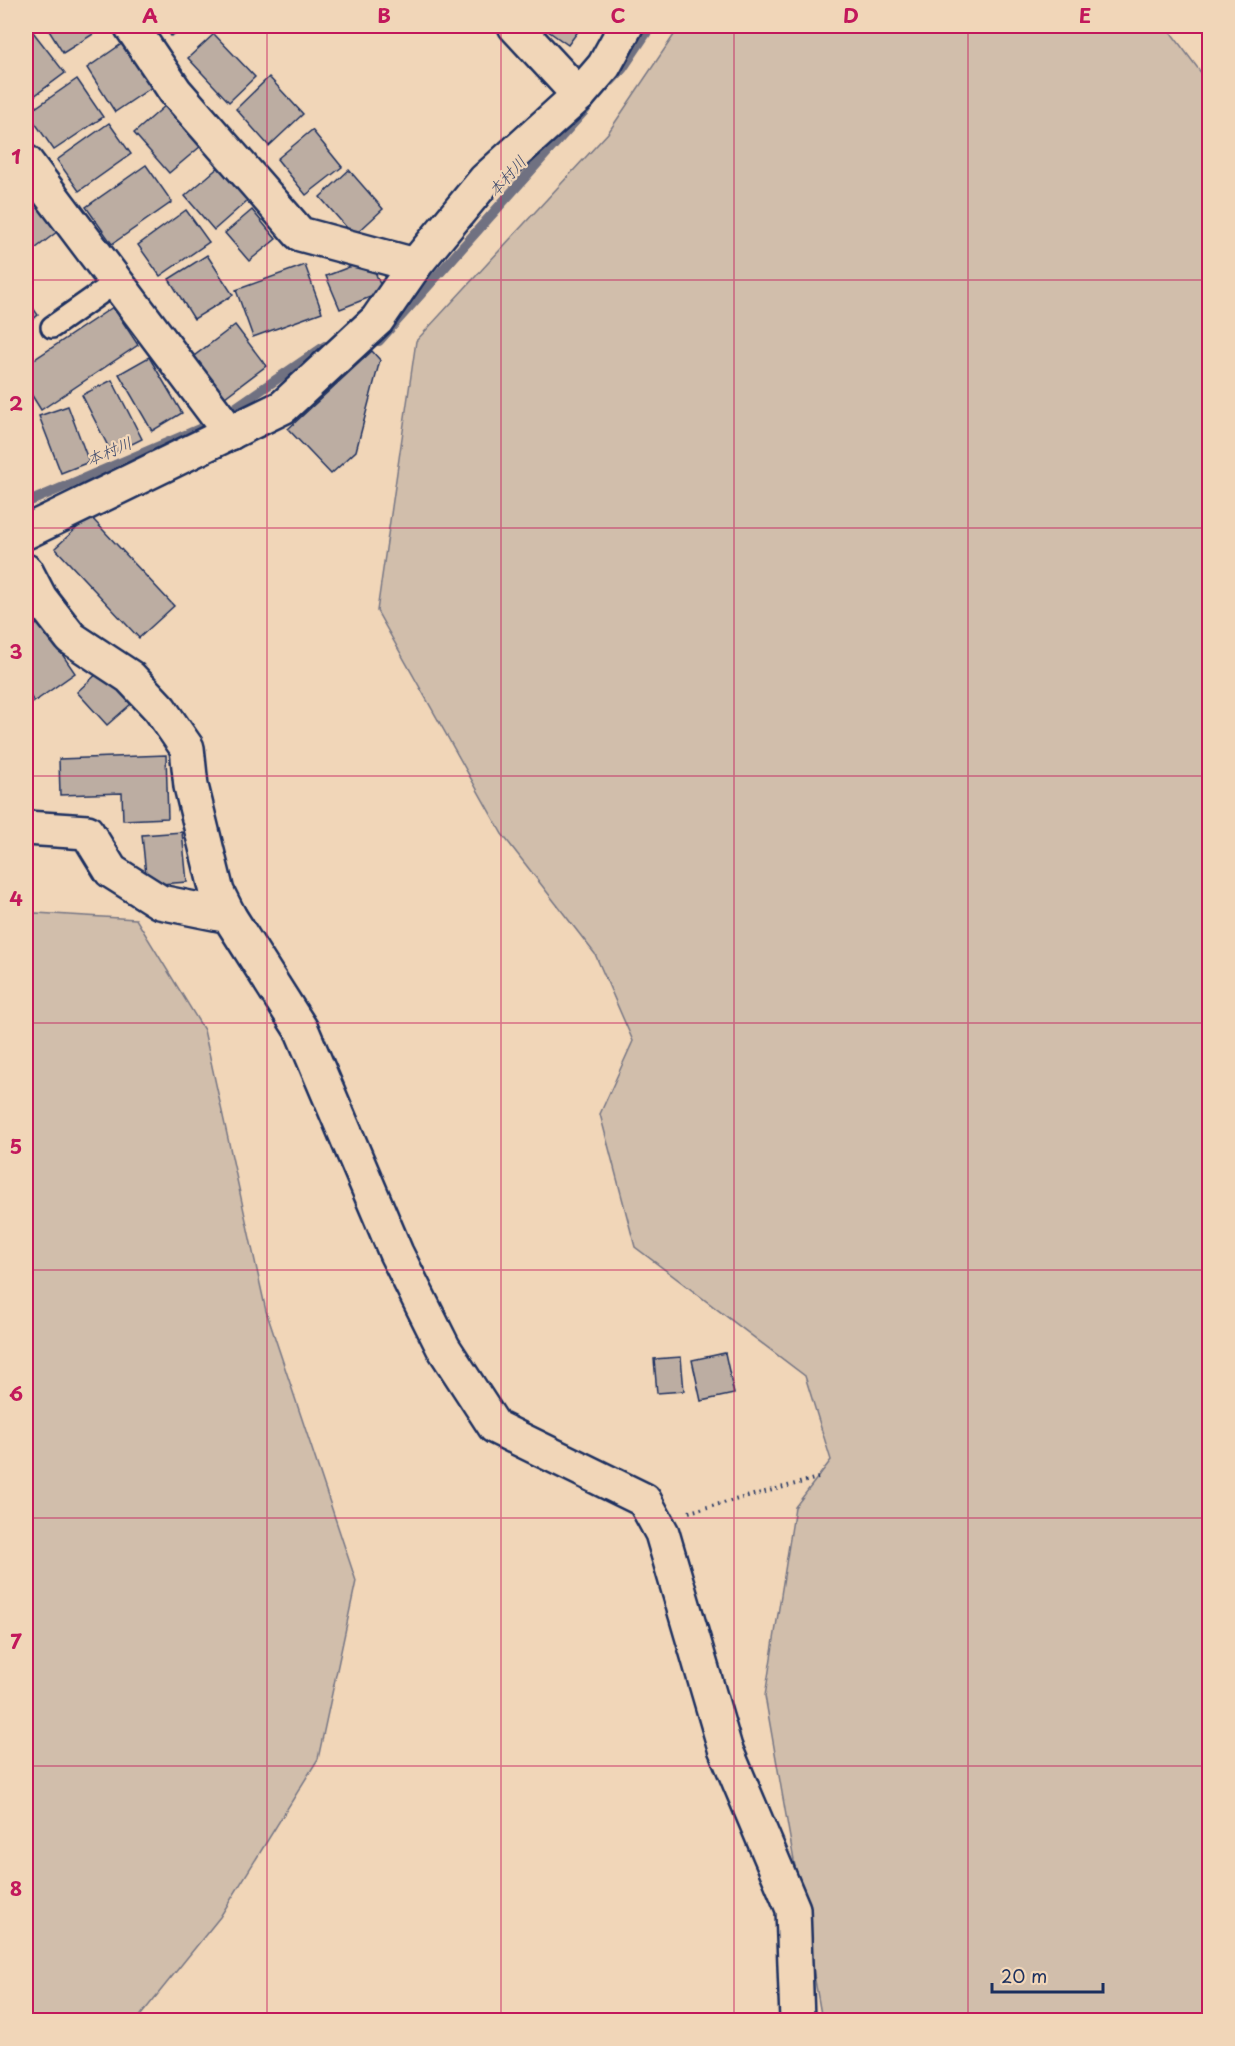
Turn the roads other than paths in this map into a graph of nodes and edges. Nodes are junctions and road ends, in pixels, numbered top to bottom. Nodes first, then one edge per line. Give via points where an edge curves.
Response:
1 (131, 26) edge
2 (515, 26) edge
3 (626, 26) edge
4 (579, 95) junction
5 (27, 166) edge
6 (415, 265) junction
7 (116, 282) junction
8 (52, 327) dead end
9 (229, 431) junction
10 (26, 532) edge
11 (26, 571) edge
12 (26, 828) edge
13 (230, 916) junction
14 (797, 2020) edge

1 - 6 street via 175,91 300,234
2 - 4 street
3 - 4 street via 604,66
4 - 6 street via 485,180
5 - 7 street
6 - 9 street via 376,320 283,407
7 - 8 lane
7 - 9 street
9 - 10 street
11 - 13 street via 40,598 71,638 130,677 160,709 187,748 191,786 217,892
12 - 13 street via 87,832 111,870 160,902
13 - 14 street via 302,1031 396,1253 443,1347 495,1427 644,1500 656,1521 725,1748 793,1909

